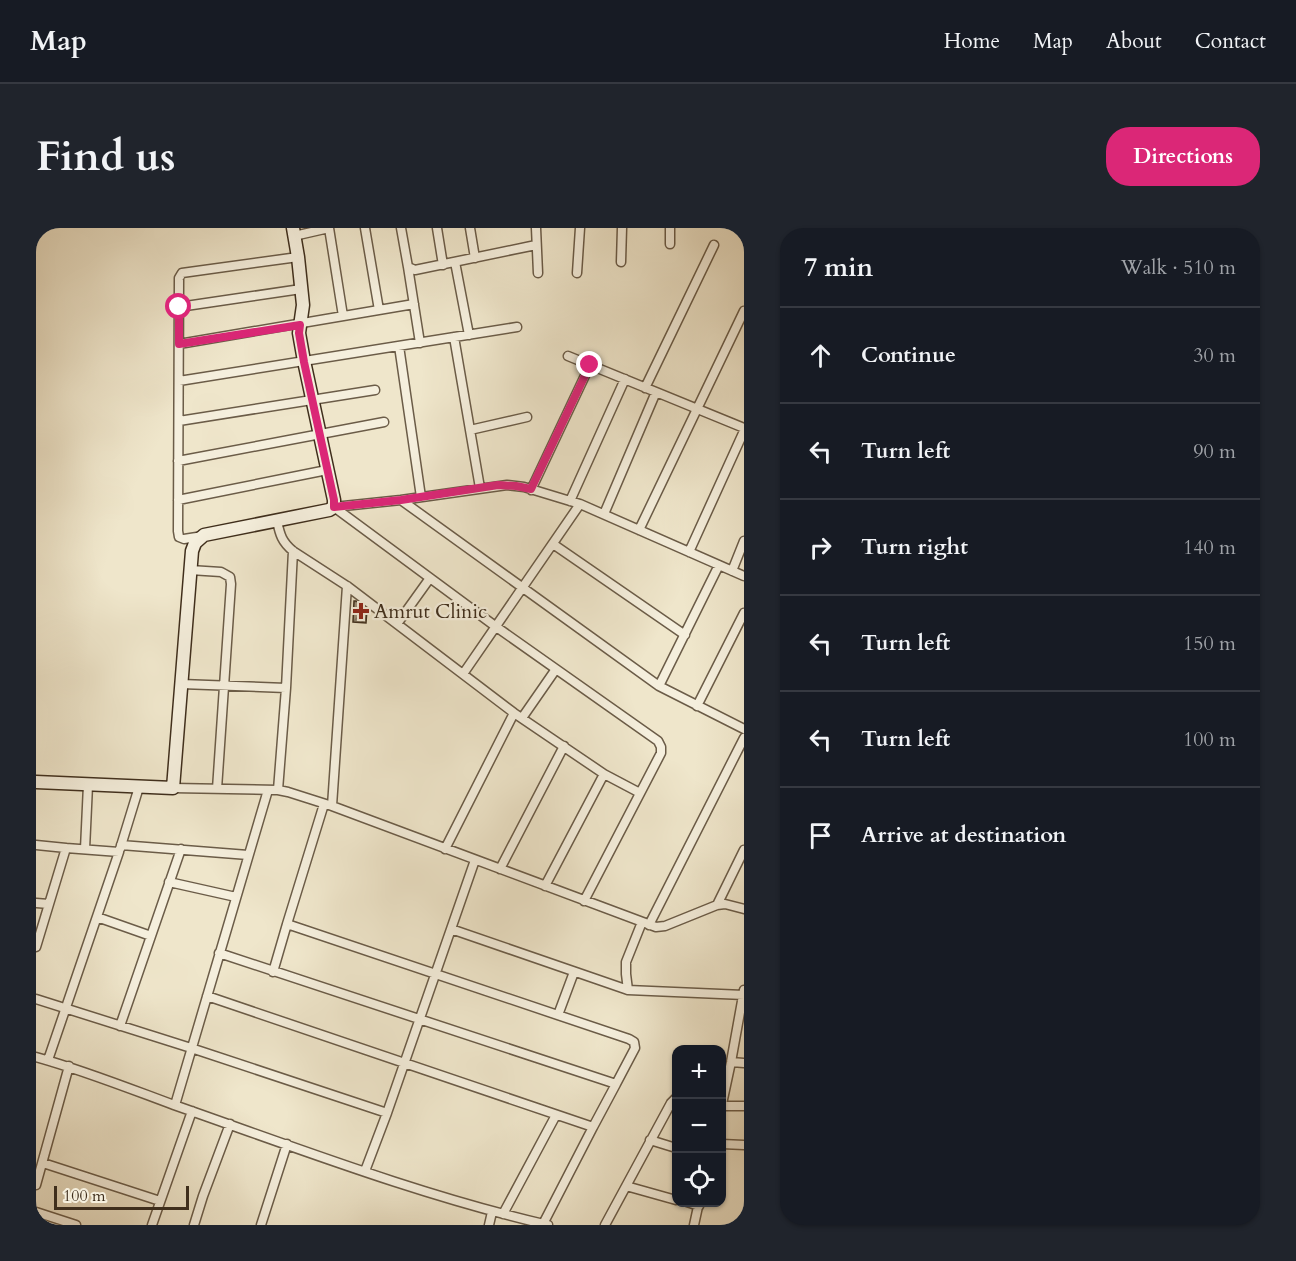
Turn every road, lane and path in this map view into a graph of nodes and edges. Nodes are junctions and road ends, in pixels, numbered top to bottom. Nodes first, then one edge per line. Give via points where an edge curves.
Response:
1 (329, 228) edge
2 (365, 228) edge
3 (401, 228) edge
4 (437, 228) edge
5 (470, 228) edge
6 (536, 228) edge
7 (580, 228) edge
8 (622, 228) edge
9 (670, 228) edge
10 (294, 232) edge
11 (670, 244) dead end
12 (536, 245) junction
13 (714, 245) dead end
14 (298, 257) junction
15 (475, 258) junction
16 (455, 262) junction
17 (621, 262) dead end
18 (443, 265) junction
19 (408, 267) junction
20 (538, 273) dead end
21 (578, 273) dead end
22 (302, 289) junction
23 (414, 304) junction
24 (179, 307) junction
25 (379, 310) junction
26 (744, 311) edge
27 (343, 316) junction
28 (300, 325) junction
29 (517, 327) dead end
30 (469, 334) junction
31 (454, 337) junction
32 (420, 343) junction
33 (179, 344) junction
34 (399, 346) junction
35 (568, 356) dead end
36 (304, 362) junction
37 (590, 365) junction
38 (625, 379) junction
39 (179, 381) junction
40 (645, 387) junction
41 (375, 390) dead end
42 (656, 392) junction
43 (312, 401) junction
44 (698, 408) junction
45 (527, 417) dead end
46 (179, 421) junction
47 (384, 422) dead end
48 (744, 429) edge
49 (470, 430) junction
50 (319, 434) junction
51 (178, 461) junction
52 (327, 470) junction
53 (480, 488) junction
54 (531, 489) junction
55 (421, 496) junction
56 (178, 500) junction
57 (401, 500) junction
58 (570, 501) junction
59 (580, 504) junction
60 (334, 507) junction
61 (604, 514) junction
62 (277, 521) junction
63 (639, 530) junction
64 (204, 536) junction
65 (744, 542) edge
66 (553, 544) junction
67 (292, 551) junction
68 (688, 552) junction
69 (719, 565) junction
70 (190, 570) junction
71 (732, 571) junction
72 (744, 576) edge
73 (430, 578) junction
74 (347, 586) junction
75 (522, 588) junction
76 (744, 613) edge
77 (397, 624) junction
78 (495, 626) junction
79 (685, 635) junction
80 (556, 669) junction
81 (463, 674) junction
82 (181, 684) junction
83 (224, 686) junction
84 (659, 686) junction
85 (286, 688) junction
86 (697, 706) junction
87 (514, 712) junction
88 (522, 718) junction
89 (744, 729) edge
90 (744, 738) edge
91 (564, 746) junction
92 (604, 774) junction
93 (36, 782) edge
94 (88, 784) junction
95 (139, 787) junction
96 (173, 788) junction
97 (217, 789) junction
98 (268, 790) junction
99 (278, 790) junction
100 (640, 793) junction
101 (328, 805) junction
102 (36, 845) edge
103 (66, 848) junction
104 (85, 849) junction
105 (120, 849) junction
106 (181, 849) junction
107 (445, 849) junction
108 (744, 850) edge
109 (248, 855) junction
110 (475, 860) junction
111 (500, 869) junction
112 (169, 882) junction
113 (545, 886) junction
114 (236, 897) junction
115 (584, 901) junction
116 (36, 903) edge
117 (49, 904) junction
118 (717, 905) junction
119 (744, 909) edge
120 (97, 917) junction
121 (287, 924) junction
122 (646, 924) junction
123 (451, 929) junction
124 (151, 936) junction
125 (36, 947) edge
126 (219, 953) junction
127 (273, 972) junction
128 (574, 972) junction
129 (436, 974) junction
130 (628, 990) junction
131 (744, 990) edge
132 (744, 995) edge
133 (207, 996) junction
134 (36, 999) edge
135 (67, 1008) junction
136 (558, 1015) junction
137 (419, 1020) junction
138 (120, 1026) junction
139 (740, 1029) edge
140 (191, 1048) junction
141 (36, 1057) edge
142 (48, 1060) junction
143 (731, 1062) junction
144 (404, 1063) junction
145 (744, 1063) edge
146 (69, 1066) junction
147 (616, 1084) junction
148 (675, 1099) edge
149 (723, 1099) edge
150 (175, 1105) junction
151 (726, 1105) edge
152 (744, 1106) edge
153 (192, 1111) junction
154 (387, 1113) junction
155 (556, 1115) junction
156 (230, 1124) junction
157 (593, 1127) junction
158 (650, 1140) junction
159 (288, 1144) junction
160 (726, 1144) edge
161 (744, 1145) edge
162 (672, 1147) edge
163 (43, 1163) junction
164 (365, 1171) junction
165 (36, 1185) edge
166 (626, 1186) junction
167 (672, 1199) edge
168 (160, 1201) junction
169 (698, 1207) edge
170 (36, 1212) edge
171 (492, 1212) junction
172 (503, 1214) junction
173 (546, 1224) edge
174 (76, 1225) edge
175 (152, 1225) edge
176 (194, 1225) edge
177 (261, 1225) edge
178 (489, 1225) edge
179 (605, 1225) edge
180 (694, 1225) edge

1 - 10 street
1 - 27 street
2 - 25 street
3 - 19 street
4 - 18 street
5 - 15 street
6 - 12 street
7 - 21 street
8 - 17 street
9 - 11 street
10 - 14 street
12 - 15 street
12 - 20 street
13 - 40 street
14 - 22 street
14 - 24 street via 182,273
15 - 16 street
16 - 18 street
16 - 30 street
18 - 19 street via 415,270
19 - 23 street
22 - 24 street
22 - 28 street
23 - 25 street
23 - 32 street
24 - 33 street
25 - 27 street
26 - 44 street
27 - 28 street
28 - 33 street
28 - 36 street
29 - 30 street
30 - 31 street
31 - 32 street
31 - 49 street
32 - 34 street
33 - 39 street
34 - 36 street
34 - 55 street
35 - 37 street
36 - 39 street
36 - 43 street
37 - 38 street
37 - 54 street
38 - 40 street
38 - 58 street
39 - 46 street
40 - 42 street
41 - 43 street
42 - 44 street
42 - 61 street
43 - 46 street
43 - 50 street
44 - 48 street
44 - 63 street
45 - 49 street
46 - 51 street
47 - 50 street
48 - 68 street
49 - 53 street
50 - 51 street
50 - 52 street
51 - 56 street
52 - 56 street
52 - 60 street
53 - 54 street via 507,485
53 - 55 street
54 - 58 street
55 - 57 street
56 - 64 street via 179,537
57 - 60 street
57 - 75 street
58 - 59 street
59 - 61 street
59 - 66 street
60 - 62 street
60 - 73 street
61 - 63 street
62 - 64 street
62 - 67 street via 281,537
63 - 68 street
64 - 70 street via 195,543
65 - 71 street
66 - 75 street
66 - 79 street
67 - 74 street
67 - 85 street
68 - 69 street
69 - 71 street
69 - 79 street
70 - 82 street
70 - 83 street via 221,572 230,577
71 - 72 street
73 - 77 street
73 - 78 street
74 - 77 street
74 - 101 street
75 - 78 street
75 - 84 street
76 - 86 street
77 - 81 street
78 - 80 street
78 - 81 street
79 - 84 street
80 - 88 street
80 - 100 street via 658,741 661,753
81 - 87 street
82 - 83 street
82 - 96 street
83 - 85 street
83 - 97 street
84 - 86 street
85 - 99 street
86 - 89 street
87 - 88 street
87 - 107 street
88 - 91 street
90 - 122 street
91 - 92 street
91 - 111 street
92 - 100 street
92 - 113 street
93 - 94 street
94 - 95 street
94 - 104 street
95 - 96 street
95 - 105 street
96 - 97 street
97 - 98 street
98 - 99 street
98 - 109 street
99 - 101 street
100 - 115 street
101 - 107 street
101 - 121 street
102 - 103 street
103 - 104 street
103 - 117 street
104 - 105 street
105 - 106 street
105 - 120 street
106 - 109 street
106 - 112 street
107 - 110 street
108 - 118 street
109 - 114 street
110 - 111 street
110 - 123 street
111 - 113 street
112 - 114 street
112 - 124 street
113 - 115 street
114 - 126 street
115 - 122 street
116 - 117 street
117 - 125 street
118 - 119 street
118 - 122 street via 665,926
120 - 124 street
120 - 135 street
121 - 127 street
121 - 129 street
122 - 130 street via 626,962
123 - 128 street
123 - 129 street
124 - 138 street
126 - 127 street
126 - 133 street
127 - 137 street
128 - 130 street
128 - 136 street
129 - 136 street
129 - 137 street
130 - 132 street
131 - 132 street
132 - 139 street
133 - 140 street
133 - 144 street
134 - 135 street
135 - 138 street
135 - 142 street
136 - 147 street via 634,1042 635,1048
137 - 144 street
137 - 147 street
138 - 140 street
139 - 143 street
140 - 150 street
140 - 154 street
141 - 142 street
142 - 146 street
143 - 145 street
143 - 149 street
144 - 154 street
144 - 155 street
146 - 150 street
146 - 163 street
147 - 157 street
148 - 158 street
150 - 153 street
151 - 152 street
153 - 156 street
153 - 168 street
154 - 164 street
155 - 157 street
155 - 172 street
156 - 159 street
156 - 176 street
157 - 173 street
158 - 162 street
158 - 166 street
159 - 164 street
159 - 177 street
160 - 161 street
163 - 165 street
163 - 168 street
164 - 171 street
166 - 167 street
166 - 179 street
168 - 175 street
169 - 180 street
170 - 174 street
171 - 172 street
171 - 178 street
172 - 173 street

